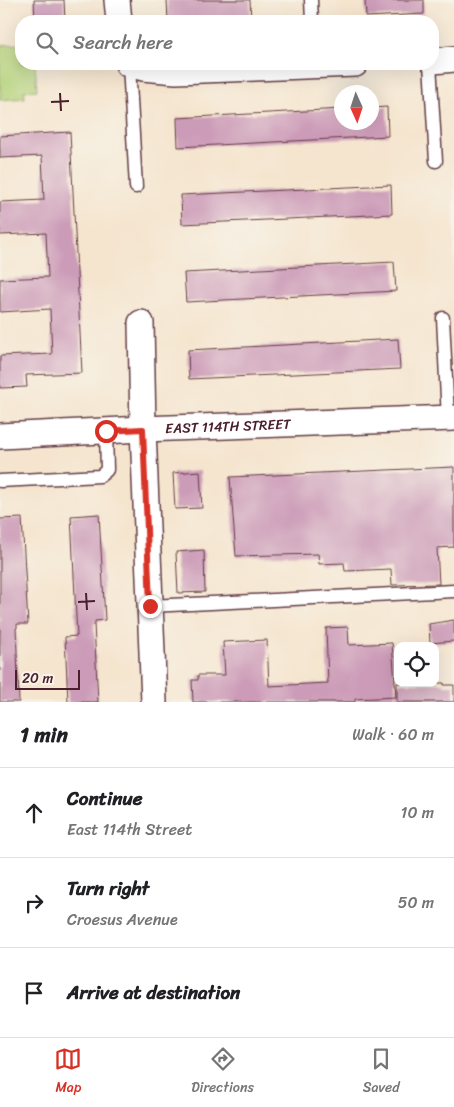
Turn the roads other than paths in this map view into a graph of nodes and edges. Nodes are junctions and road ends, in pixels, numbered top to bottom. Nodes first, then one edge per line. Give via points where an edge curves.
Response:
1 (118, 0) edge
2 (310, 0) edge
3 (119, 15) edge
4 (311, 15) edge
5 (454, 59) edge
6 (439, 60) edge
7 (129, 70) edge
8 (169, 70) edge
9 (196, 70) edge
10 (430, 70) edge
11 (436, 161) dead end
12 (136, 188) dead end
13 (443, 318) dead end
14 (141, 323) dead end
15 (451, 418) edge
16 (143, 429) junction
17 (106, 431) junction
18 (0, 436) edge
19 (0, 481) edge
20 (454, 591) edge
21 (150, 606) junction
22 (154, 702) edge

1 - 3 street
2 - 4 lane
5 - 6 street
7 - 12 lane
8 - 9 street
10 - 11 lane
13 - 15 lane
14 - 16 street
15 - 16 street, EAST 114TH STREET
16 - 17 street, EAST 114TH STREET
16 - 21 street
17 - 18 street, EAST 114TH STREET
17 - 19 lane via 107,470 100,476
20 - 21 lane
21 - 22 street

